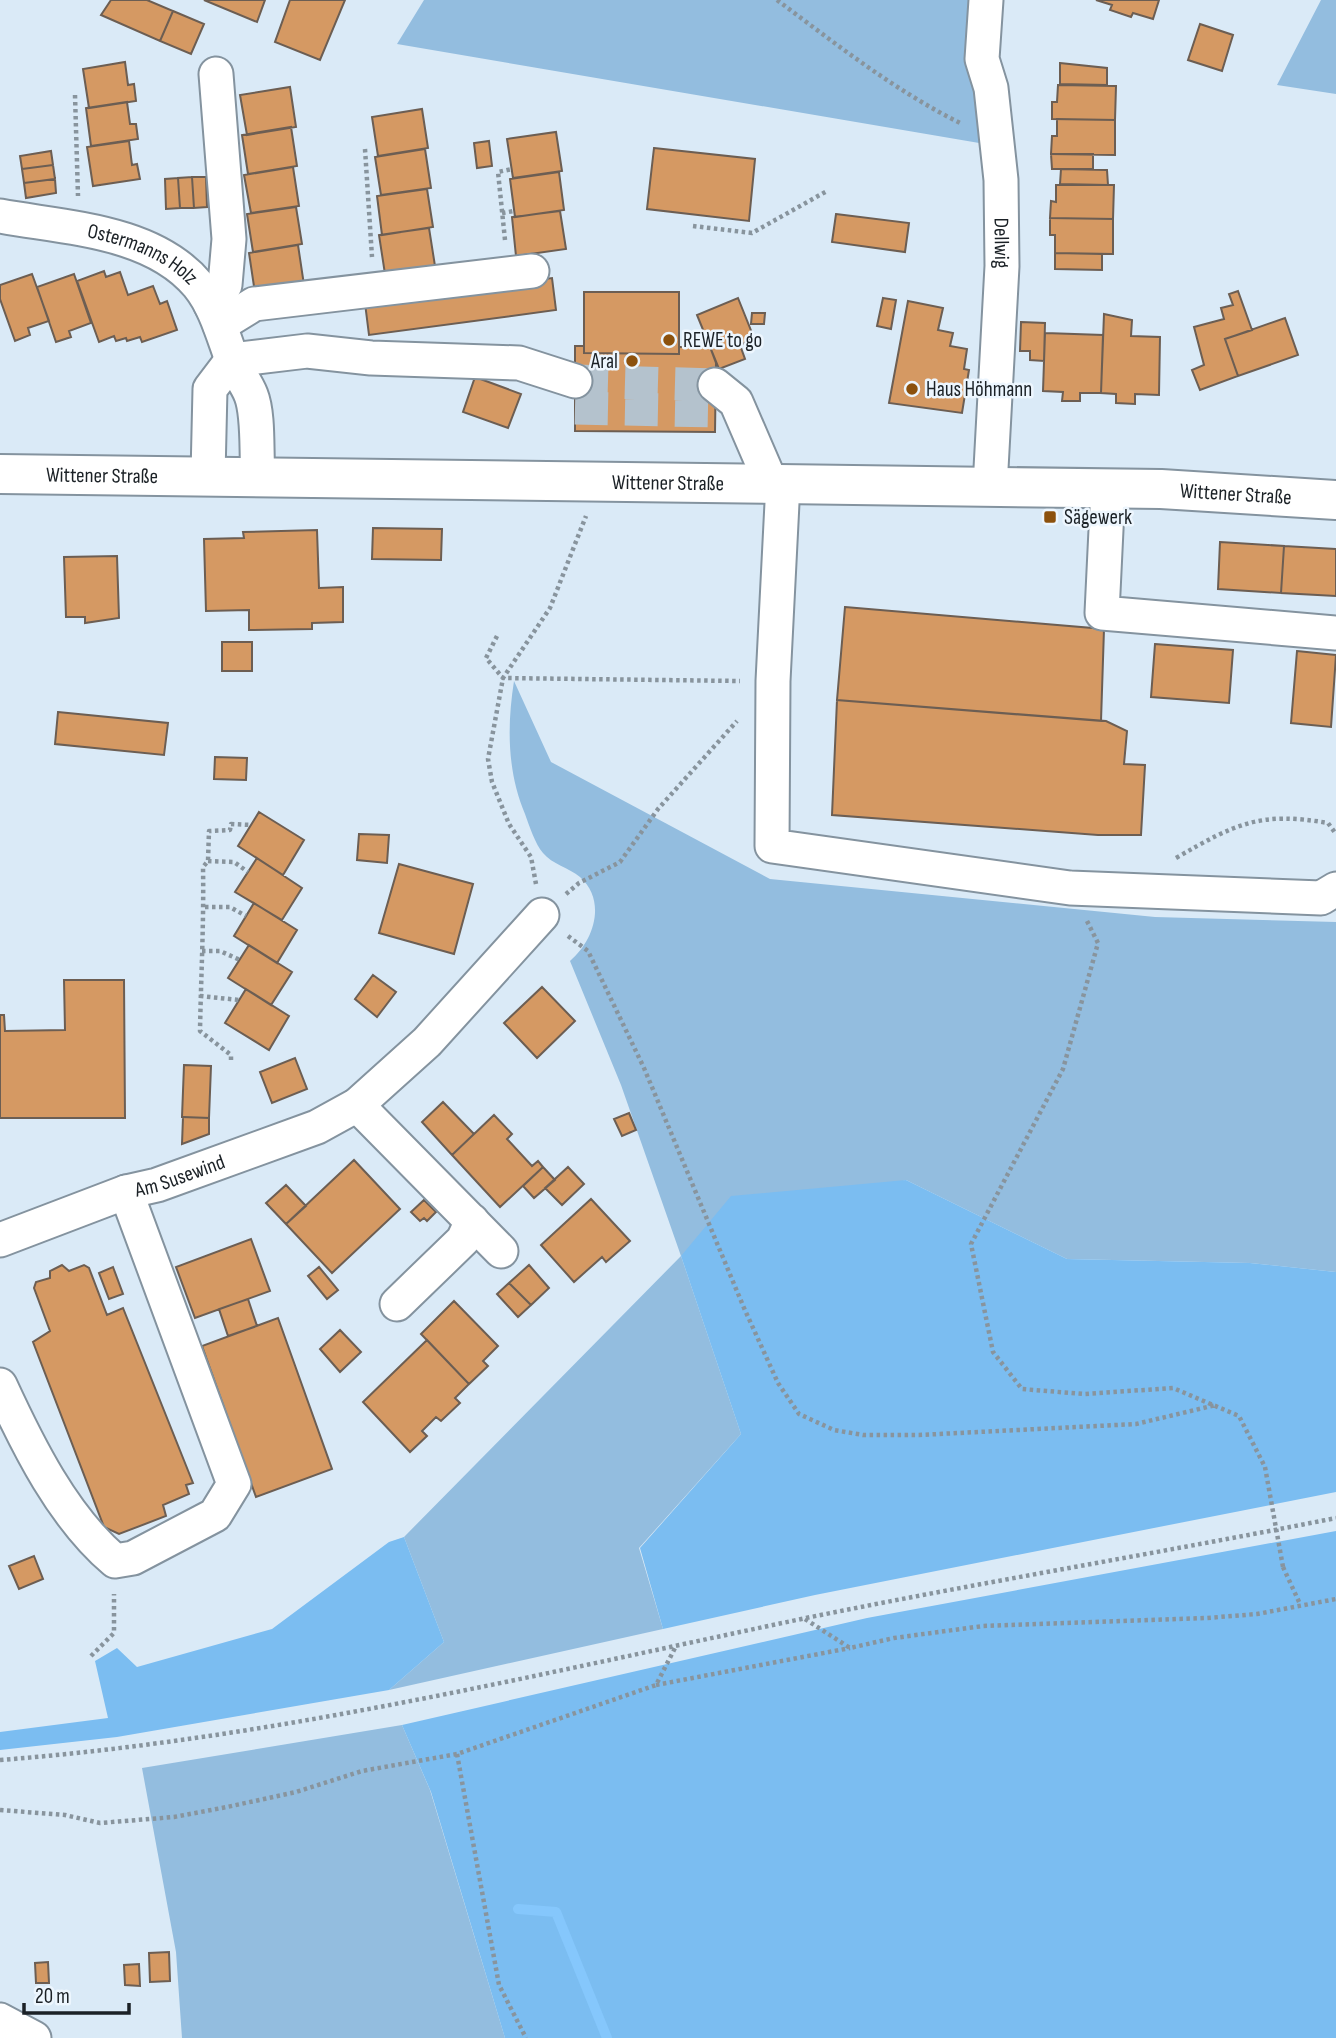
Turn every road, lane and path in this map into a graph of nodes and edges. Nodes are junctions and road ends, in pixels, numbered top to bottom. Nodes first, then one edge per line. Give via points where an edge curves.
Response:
1 (777, 0) edge
2 (986, 0) edge
3 (216, 74) dead end
4 (75, 95) dead end
5 (995, 129) junction
6 (365, 149) dead end
7 (512, 169) dead end
8 (827, 191) dead end
9 (514, 211) dead end
10 (502, 213) junction
11 (0, 216) edge
12 (692, 226) dead end
13 (79, 231) junction
14 (521, 272) joint
15 (374, 289) junction
16 (215, 315) junction
17 (232, 360) junction
18 (575, 394) tunnel mouth
19 (722, 399) dead end
20 (0, 474) edge
21 (208, 475) junction
22 (258, 475) junction
23 (600, 481) junction
24 (777, 483) junction
25 (990, 488) junction
26 (1108, 488) junction
27 (1336, 499) edge
28 (1336, 633) edge
29 (497, 636) dead end
30 (503, 678) junction
31 (773, 681) junction
32 (251, 825) dead end
33 (1336, 834) edge
34 (208, 861) junction
35 (248, 872) dead end
36 (1070, 888) junction
37 (1336, 889) edge
38 (1121, 890) junction
39 (205, 907) junction
40 (542, 915) junction
41 (246, 916) dead end
42 (202, 951) junction
43 (240, 960) dead end
44 (200, 996) junction
45 (239, 1000) dead end
46 (231, 1060) dead end
47 (357, 1105) junction
48 (126, 1192) junction
49 (472, 1222) junction
50 (0, 1240) edge
51 (501, 1251) dead end
52 (397, 1304) dead end
53 (0, 1385) edge
54 (1216, 1405) junction
55 (1336, 1518) edge
56 (1336, 1599) edge
57 (1300, 1604) junction
58 (804, 1619) junction
59 (114, 1633) dead end
60 (675, 1648) junction
61 (850, 1648) junction
62 (91, 1656) dead end
63 (656, 1685) junction
64 (457, 1754) junction
65 (0, 1760) edge
66 (0, 1810) edge
67 (0, 2020) edge
68 (34, 2038) edge
69 (526, 2038) edge

1 - 5 path via 923,105 960,124
2 - 5 street, Dellwig via 982,58
3 - 16 street via 229,239 225,285
4 - 13 path
5 - 25 street, Dellwig via 1002,266
6 - 15 path
7 - 10 path via 498,172
8 - 12 path via 752,233
9 - 10 path
10 - 14 path
11 - 13 street, Ostermanns Holz
13 - 16 street, Ostermanns Holz via 153,250 197,285
14 - 15 street
15 - 16 street via 254,304
16 - 17 street, Ostermanns Holz
17 - 18 street via 307,351 519,363
17 - 21 street via 210,389
17 - 22 street, Ostermanns Holz via 252,397
19 - 24 street
20 - 21 main road, Wittener Straße
21 - 22 main road, Wittener Straße
22 - 23 main road, Wittener Straße
23 - 24 main road, Wittener Straße
23 - 30 path via 550,608
24 - 25 main road, Wittener Straße
24 - 31 street
25 - 26 main road, Wittener Straße
26 - 27 main road, Wittener Straße
26 - 28 street via 1102,613
29 - 30 path via 486,658
30 - 31 path
30 - 40 path via 488,760 509,824 531,857
31 - 36 street via 772,846
31 - 40 path via 658,809 620,862 579,883
32 - 34 path via 231,824 230,830 209,831
33 - 38 path via 1328,823 1296,817 1258,819 1223,831
34 - 35 path via 234,862
34 - 39 path via 203,867
36 - 38 street
36 - 54 path via 1098,943 1063,1069 971,1244 993,1352 1022,1389 1084,1394 1173,1388
37 - 38 street via 1321,898
39 - 41 path via 230,906
39 - 42 path
40 - 47 street, Am Susewind via 427,1042
40 - 54 path via 588,951 644,1068 778,1383 799,1414 834,1430 919,1435 1136,1424
42 - 43 path via 220,951
42 - 44 path
44 - 45 path
44 - 46 path via 200,1031 231,1055
47 - 48 street, Am Susewind via 317,1127
47 - 49 street
48 - 50 street, Am Susewind
48 - 53 street via 234,1484 215,1514 133,1558 115,1561 64,1500 23,1436
49 - 51 street
49 - 52 street via 463,1240
54 - 57 path, bridge via 1239,1416 1265,1467 1283,1567
55 - 58 path
56 - 57 path
57 - 61 path via 1207,1618 983,1626
58 - 60 path
58 - 61 path
59 - 62 path
60 - 63 path
60 - 65 path via 209,1738
61 - 63 path
63 - 64 path
64 - 66 path via 174,1817 100,1823
64 - 69 path via 499,1985
67 - 68 street

